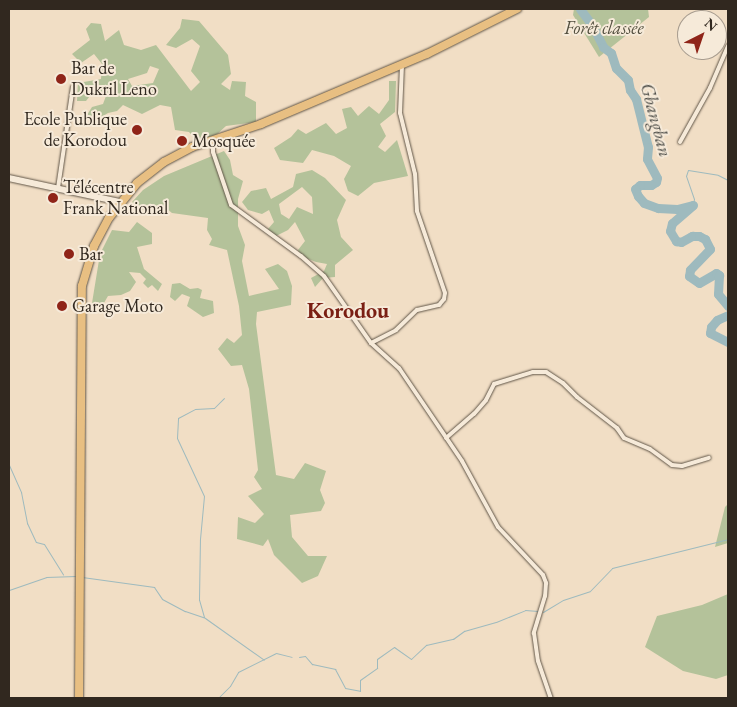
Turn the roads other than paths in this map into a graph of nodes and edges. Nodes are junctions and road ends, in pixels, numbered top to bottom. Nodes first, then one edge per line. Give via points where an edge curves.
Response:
1 (517, 9) edge
2 (728, 46) edge
3 (402, 63) junction
4 (73, 87) dead end
5 (213, 140) junction
6 (680, 142) dead end
7 (9, 178) edge
8 (58, 188) junction
9 (120, 202) junction
10 (371, 343) junction
11 (446, 438) junction
12 (709, 458) dead end
13 (79, 698) edge
14 (551, 698) edge

1 - 3 highway
2 - 6 street via 710,88
3 - 5 highway via 261,124
3 - 10 street via 400,113 415,174 417,211 445,293 439,305 417,310 396,330
4 - 8 street
5 - 9 highway via 164,162 136,183
5 - 10 street via 213,152 231,205 324,276
7 - 8 street
8 - 9 street
9 - 13 highway via 98,236 82,286
10 - 11 street via 399,368
11 - 12 street via 474,414 494,384 533,372 546,372 617,428 624,438 650,449 672,465 682,466
11 - 14 street via 498,527 546,583 535,639 538,661

